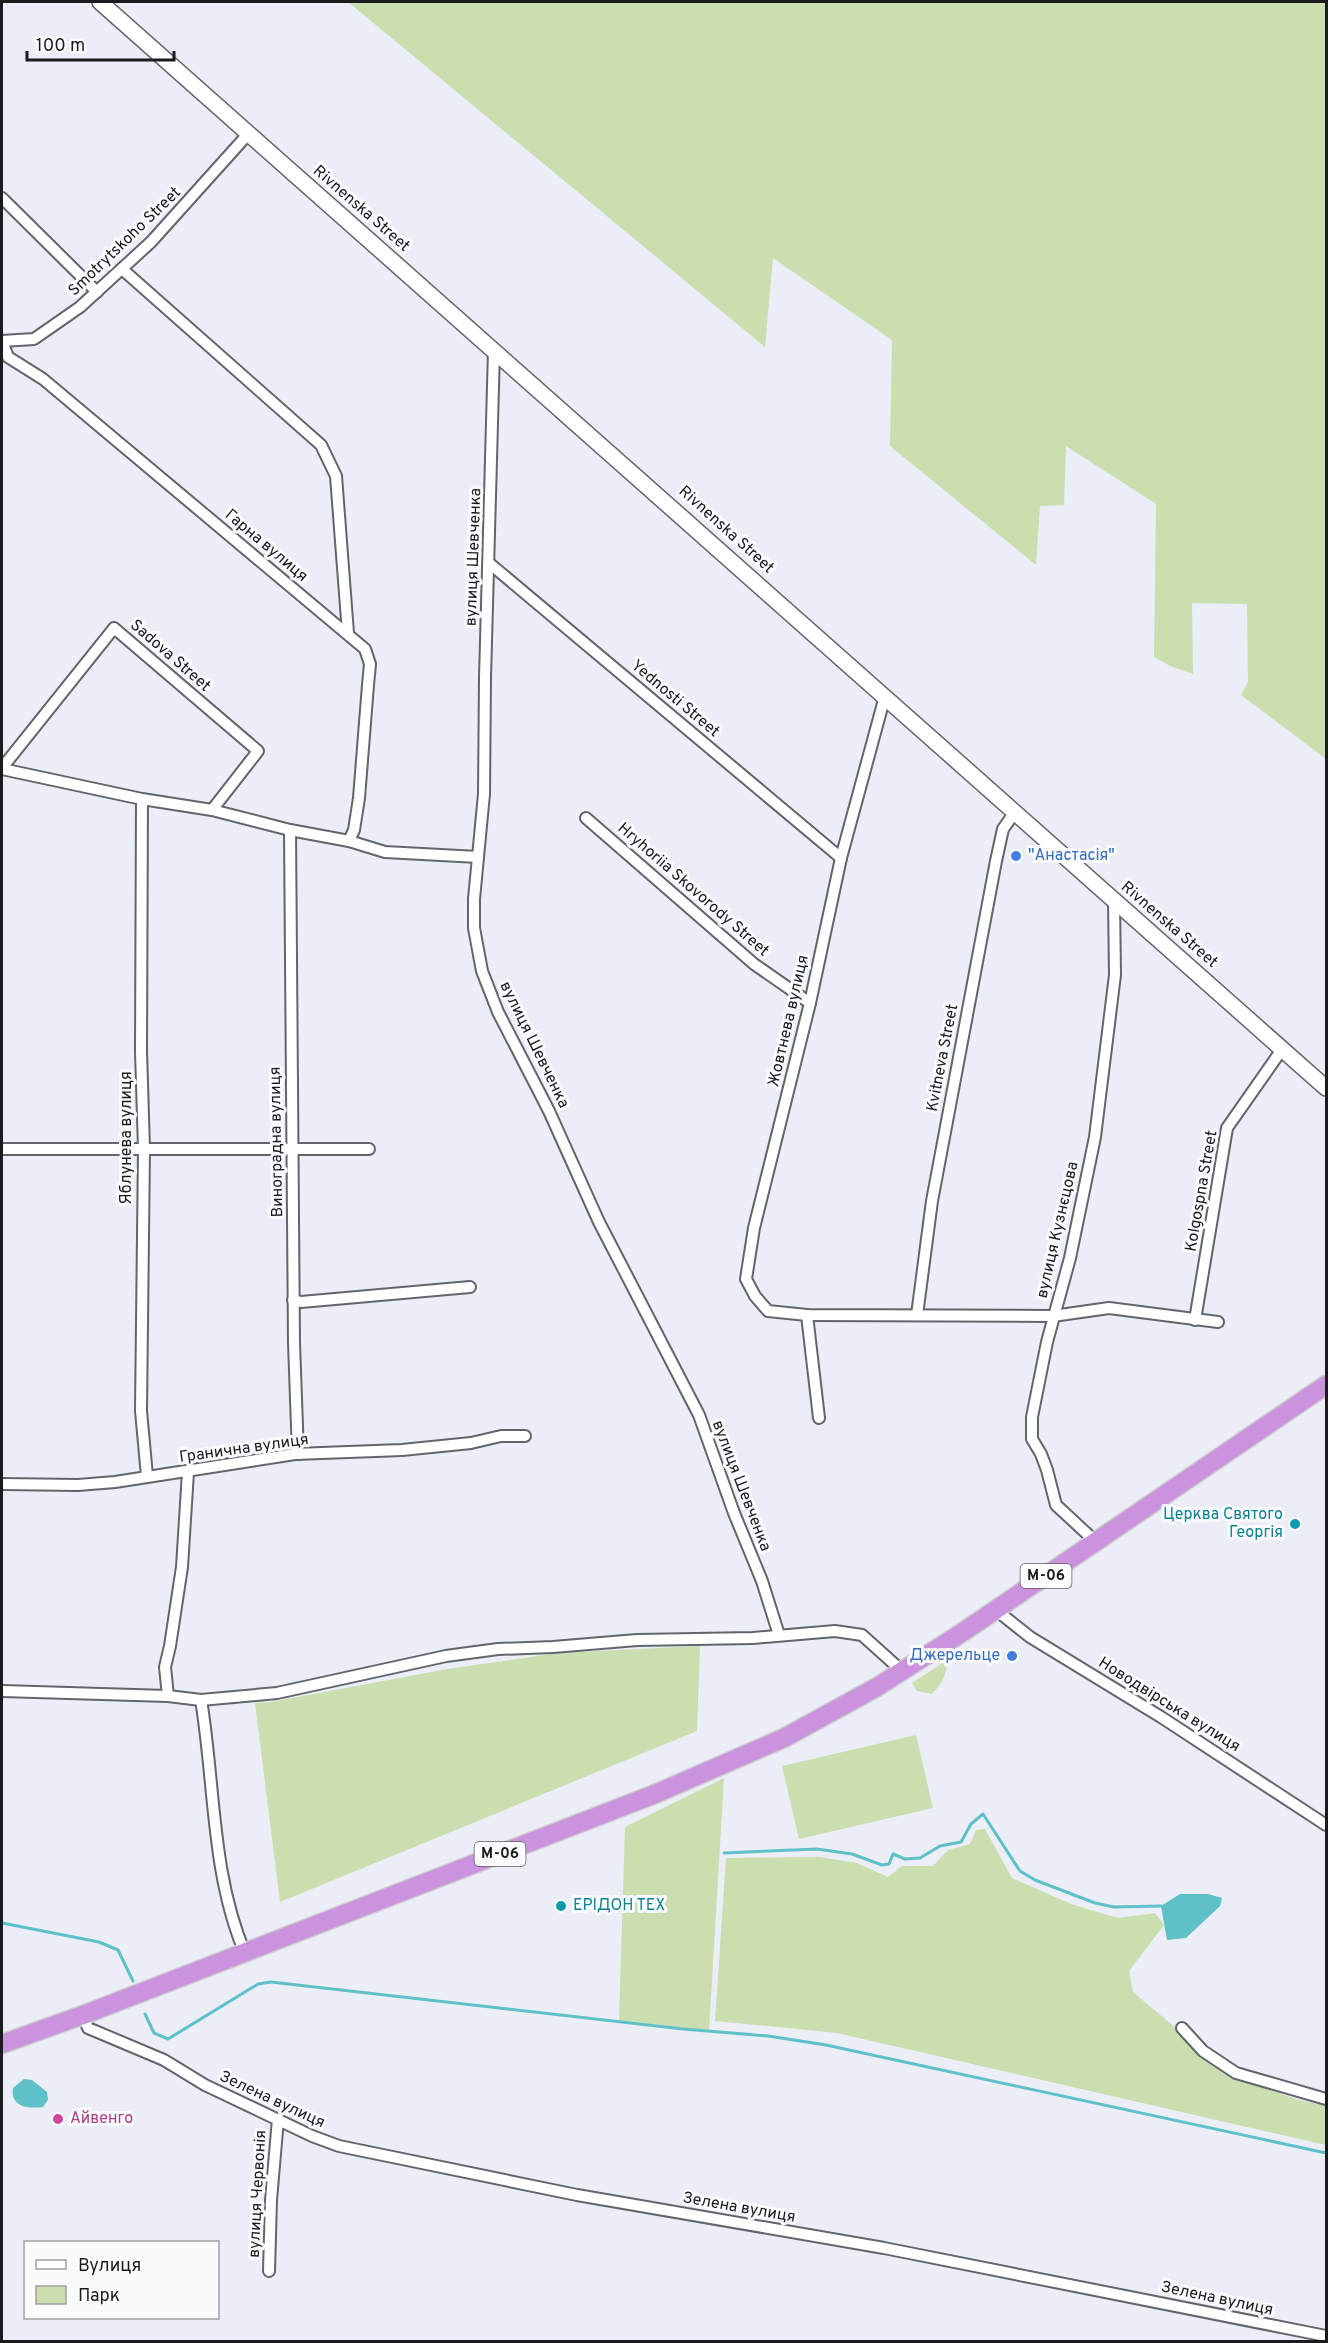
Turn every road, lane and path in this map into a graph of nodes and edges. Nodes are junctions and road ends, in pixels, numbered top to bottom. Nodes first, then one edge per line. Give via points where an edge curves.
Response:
1 (100, 2) edge
2 (249, 133) junction
3 (2, 198) edge
4 (122, 269) junction
5 (97, 291) junction
6 (2, 341) edge
7 (494, 350) junction
8 (489, 563) junction
9 (348, 633) junction
10 (885, 696) junction
11 (2, 768) edge
12 (142, 799) junction
13 (212, 810) junction
14 (1015, 812) junction
15 (586, 818) dead end
16 (290, 830) junction
17 (349, 841) junction
18 (478, 857) junction
19 (841, 858) junction
20 (1114, 901) junction
21 (810, 1003) junction
22 (1283, 1048) junction
23 (1326, 1088) edge
24 (2, 1149) edge
25 (144, 1149) junction
26 (369, 1149) dead end
27 (292, 1150) junction
28 (470, 1287) dead end
29 (294, 1300) junction
30 (807, 1315) junction
31 (917, 1315) junction
32 (1053, 1316) junction
33 (1195, 1320) junction
34 (1218, 1322) dead end
35 (1326, 1385) edge
36 (819, 1418) dead end
37 (525, 1436) dead end
38 (298, 1454) junction
39 (188, 1472) junction
40 (147, 1476) junction
41 (2, 1484) edge
42 (1096, 1543) junction
43 (996, 1610) junction
44 (779, 1635) junction
45 (902, 1671) junction
46 (2, 1691) edge
47 (168, 1696) junction
48 (201, 1700) junction
49 (1326, 1825) edge
50 (245, 1953) junction
51 (83, 2015) junction
52 (1182, 2028) dead end
53 (2, 2044) edge
54 (1326, 2099) edge
55 (278, 2119) junction
56 (269, 2271) dead end
57 (1326, 2336) edge

1 - 2 main road, Rivnenska Street
2 - 4 street, Smotrytskoho Street via 189,202
2 - 7 main road, Rivnenska Street
3 - 5 street
4 - 5 street, Smotrytskoho Street
4 - 9 street via 321,445 336,476
5 - 6 street, Smotrytskoho Street via 80,308 34,339
6 - 9 street, Гарна вулиця via 8,357 43,379
7 - 8 street, вулиця Шевченка
7 - 10 main road, Rivnenska Street
8 - 18 street, вулиця Шевченка via 484,794
8 - 19 street, Yednosti Street
9 - 17 street, Гарна вулиця via 365,649 370,664 359,798
10 - 14 main road, Rivnenska Street
10 - 19 street, Жовтнева вулиця
11 - 12 street
11 - 13 street, Sadova Street via 114,628 258,751
12 - 13 street
12 - 25 street, Яблунева вулиця
13 - 16 street
14 - 20 main road, Rivnenska Street
14 - 31 street, Kvitneva Street via 1003,829 996,861 936,1177
15 - 21 street, Hryhoriia Skovorody Street via 754,964
16 - 17 street
16 - 27 street, Виноградна вулиця
17 - 18 street via 386,852
18 - 44 street, вулиця Шевченка via 474,928 482,971 599,1222 699,1415
19 - 21 street, Жовтнева вулиця
20 - 22 main road, Rivnenska Street
20 - 32 street, вулиця Кузнєцова via 1114,975 1095,1137 1070,1258
21 - 30 street, Жовтнева вулиця via 754,1228 746,1279 768,1311
22 - 23 main road, Rivnenska Street
22 - 33 street, Kolgospna Street via 1227,1128
24 - 25 street
25 - 27 street
25 - 40 street, Яблунева вулиця via 141,1411
26 - 27 street
27 - 29 street, Виноградна вулиця
28 - 29 street
29 - 38 street, Виноградна вулиця
30 - 31 street, Жовтнева вулиця
30 - 36 street
31 - 32 street, Жовтнева вулиця
32 - 33 street, Жовтнева вулиця via 1109,1308
32 - 42 street, вулиця Кузнєцова via 1032,1417 1032,1439 1047,1470 1056,1505
33 - 34 street, Жовтнева вулиця
35 - 42 highway, М-06
37 - 38 street, Гранична вулиця via 402,1450
38 - 39 street, Гранична вулиця
39 - 40 street, Гранична вулиця
39 - 47 street via 182,1568 165,1666
40 - 41 street, Гранична вулиця via 78,1485
42 - 43 highway, М-06
43 - 45 highway, М-06
43 - 49 street, Новодвірська вулиця via 1030,1636 1161,1716
44 - 45 street via 862,1635
44 - 48 street via 498,1649 446,1656 277,1693
45 - 50 highway, М-06 via 819,1720 747,1756
46 - 47 street
47 - 48 street
48 - 50 street via 226,1889
50 - 51 highway, М-06
51 - 53 highway, М-06
51 - 55 street, Зелена вулиця via 88,2028 164,2060
52 - 54 street via 1203,2051 1236,2073
55 - 56 street, вулиця Червонія
55 - 57 street, Зелена вулиця via 339,2146 415,2163 884,2248

